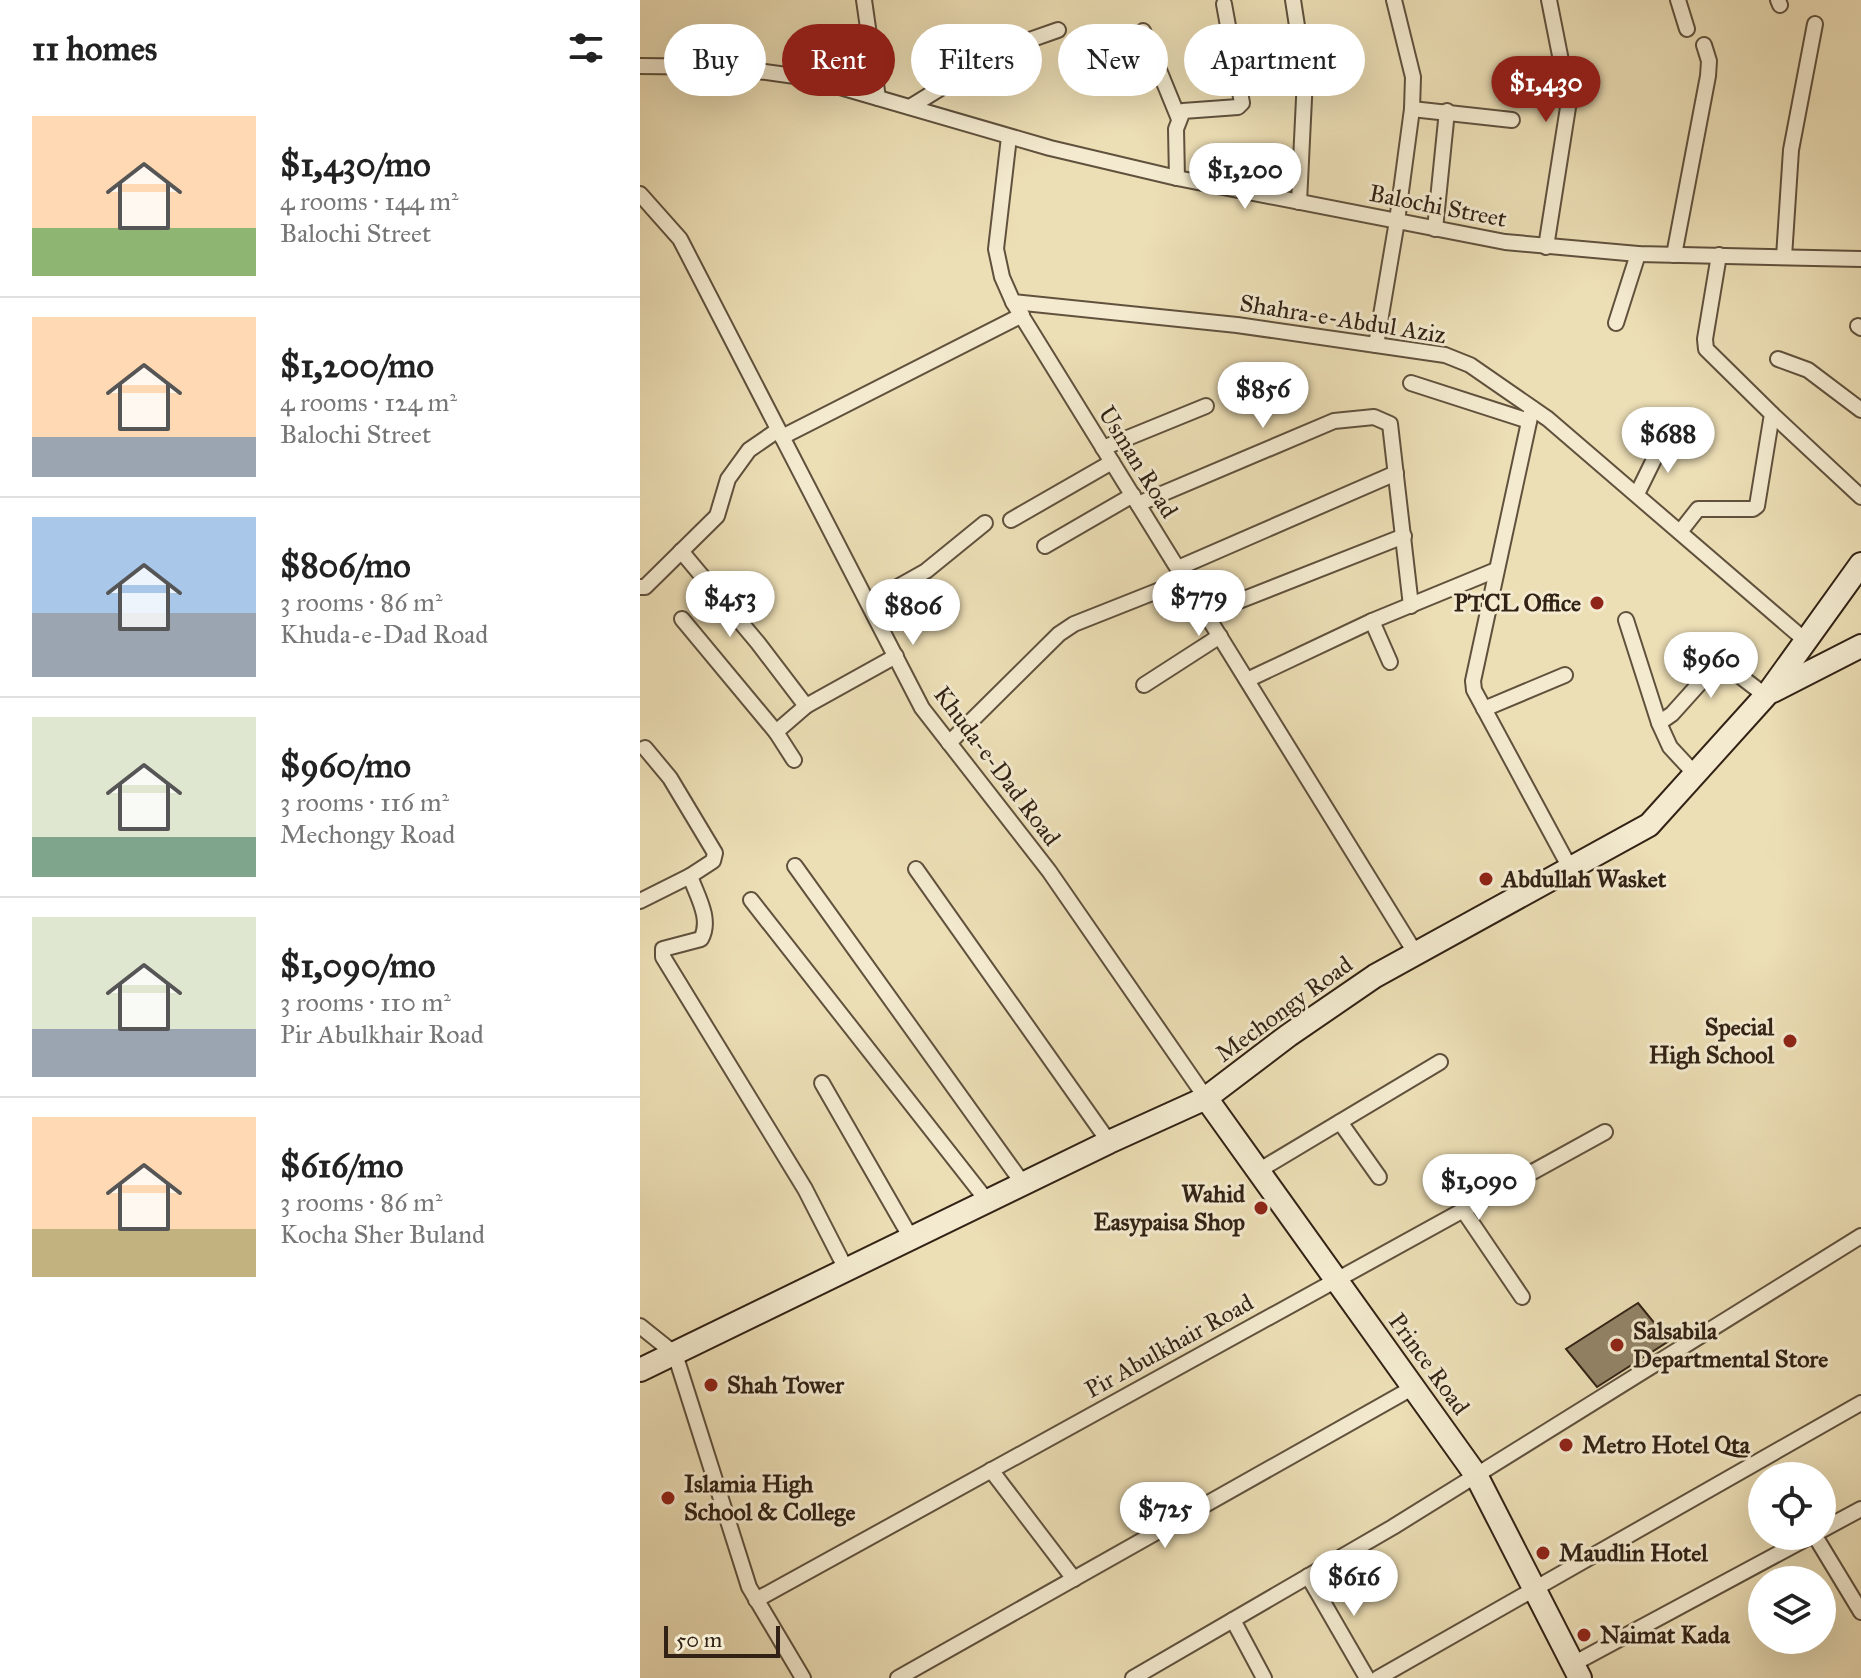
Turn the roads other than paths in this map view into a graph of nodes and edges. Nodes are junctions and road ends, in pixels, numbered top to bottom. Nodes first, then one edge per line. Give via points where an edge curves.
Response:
1 (864, 0) edge
2 (1293, 0) edge
3 (1394, 0) edge
4 (1549, 0) edge
5 (1678, 0) edge
6 (1224, 4) dead end
7 (1815, 24) dead end
8 (1687, 29) dead end
9 (1058, 30) dead end
10 (1704, 45) dead end
11 (640, 66) edge
12 (1168, 92) edge
13 (878, 98) junction
14 (910, 107) junction
15 (1412, 109) junction
16 (1447, 111) junction
17 (1179, 119) junction
18 (1512, 120) dead end
19 (1009, 137) junction
20 (1177, 178) junction
21 (640, 194) edge
22 (1299, 202) junction
23 (1397, 221) junction
24 (1435, 229) junction
25 (1546, 247) junction
26 (1638, 254) junction
27 (1674, 255) junction
28 (1719, 255) junction
29 (1784, 257) junction
30 (1861, 259) edge
31 (1013, 302) junction
32 (1022, 315) junction
33 (1616, 323) dead end
34 (1376, 345) junction
35 (1778, 359) dead end
36 (1411, 383) dead end
37 (1206, 406) dead end
38 (1861, 410) edge
39 (1772, 414) junction
40 (1531, 415) junction
41 (780, 434) junction
42 (1664, 439) dead end
43 (1103, 448) junction
44 (1112, 462) junction
45 (1396, 473) junction
46 (1637, 494) junction
47 (1861, 497) edge
48 (1136, 500) junction
49 (1011, 520) dead end
50 (985, 523) dead end
51 (1680, 532) junction
52 (1404, 536) junction
53 (1045, 546) dead end
54 (681, 551) junction
55 (1861, 564) edge
56 (1496, 570) junction
57 (1182, 574) junction
58 (640, 587) edge
59 (869, 603) junction
60 (1411, 606) junction
61 (1206, 614) junction
62 (682, 619) dead end
63 (1626, 620) dead end
64 (1372, 621) junction
65 (1220, 636) junction
66 (1806, 641) junction
67 (1861, 646) edge
68 (896, 656) junction
69 (1390, 662) dead end
70 (1565, 675) dead end
71 (1247, 680) junction
72 (1144, 685) dead end
73 (1768, 694) junction
74 (806, 706) junction
75 (1484, 709) junction
76 (1659, 723) junction
77 (776, 732) junction
78 (949, 743) junction
79 (645, 748) dead end
80 (794, 760) dead end
81 (1695, 774) junction
82 (795, 866) dead end
83 (1570, 868) junction
84 (916, 869) dead end
85 (690, 876) junction
86 (751, 900) dead end
87 (640, 901) edge
88 (1416, 954) junction
89 (1440, 1062) dead end
90 (822, 1083) dead end
91 (1206, 1098) junction
92 (1340, 1122) junction
93 (1605, 1132) dead end
94 (1109, 1142) junction
95 (1258, 1171) junction
96 (1379, 1177) dead end
97 (1024, 1185) junction
98 (988, 1202) junction
99 (1463, 1210) junction
100 (1861, 1236) edge
101 (911, 1238) junction
102 (847, 1271) junction
103 (1336, 1279) junction
104 (1522, 1297) dead end
105 (640, 1326) edge
106 (675, 1354) junction
107 (640, 1370) edge
108 (1414, 1387) junction
109 (1861, 1403) edge
110 (991, 1470) junction
111 (1476, 1475) junction
112 (1861, 1509) edge
113 (1836, 1522) edge
114 (1789, 1550) edge
115 (1822, 1550) edge
116 (1308, 1576) junction
117 (1074, 1579) junction
118 (1534, 1588) junction
119 (756, 1600) junction
120 (1861, 1612) edge
121 (1233, 1620) junction
122 (1577, 1671) edge
123 (803, 1678) edge
124 (898, 1678) edge
125 (1133, 1678) edge
126 (1264, 1678) edge
127 (1367, 1678) edge
128 (1378, 1678) edge

1 - 13 street
2 - 22 street via 1305,78
3 - 15 street via 1413,77
4 - 25 street via 1569,101
5 - 8 street
6 - 17 street via 1242,103 1183,111
7 - 29 street via 1791,150
9 - 14 street via 1004,49
10 - 27 street via 1708,76
11 - 13 street, Balochi Street via 729,67 809,78
12 - 17 street
13 - 14 street, Balochi Street
14 - 19 street, Balochi Street
15 - 16 street
15 - 23 street
16 - 18 street
16 - 24 street
17 - 20 street
19 - 20 street, Balochi Street
19 - 31 street, Usman Road via 996,249
20 - 22 street, Balochi Street
21 - 41 street, Khuda-e-Dad Road via 680,239
22 - 23 street, Balochi Street
23 - 24 street, Balochi Street
23 - 34 street
24 - 25 street, Balochi Street
25 - 26 street, Balochi Street
26 - 27 street, Balochi Street
26 - 33 street
27 - 28 street, Balochi Street
28 - 29 street, Balochi Street
28 - 39 street via 1706,349
29 - 30 street, Balochi Street
31 - 32 street, Usman Road
31 - 34 street, Shahra-e-Abdul Aziz
32 - 41 street
32 - 43 street, Usman Road
34 - 40 street, Shahra-e-Abdul Aziz via 1445,355 1470,365
35 - 38 street via 1808,370
36 - 40 street
37 - 43 street
39 - 47 street
39 - 51 street via 1757,506 1698,509
40 - 46 street, Shahra-e-Abdul Aziz
40 - 56 street
41 - 54 street via 749,450 728,479 717,516
41 - 59 street, Khuda-e-Dad Road
42 - 46 street
43 - 44 street, Usman Road
44 - 48 street, Usman Road
44 - 49 street
45 - 48 street via 1390,424 1374,417 1334,421
45 - 52 street
45 - 57 street
46 - 51 street, Shahra-e-Abdul Aziz
48 - 53 street
48 - 57 street, Usman Road
50 - 59 street via 926,571
51 - 66 street, Shahra-e-Abdul Aziz
52 - 60 street
52 - 61 street
54 - 58 street
54 - 74 street
55 - 66 street, Mechongy Road
56 - 60 street
56 - 75 street via 1473,681
57 - 61 street, Usman Road
57 - 78 street via 1074,624 1041,649
59 - 68 street, Khuda-e-Dad Road
60 - 64 street
61 - 65 street, Usman Road
62 - 77 street
63 - 76 street
64 - 69 street
64 - 71 street
65 - 71 street, Usman Road
65 - 72 street
66 - 73 street, Mechongy Road
67 - 73 street
68 - 74 street
68 - 78 street, Khuda-e-Dad Road via 922,708
70 - 75 street
71 - 88 street, Usman Road
73 - 76 street via 1717,664
73 - 81 street, Mechongy Road
74 - 77 street
75 - 83 street
76 - 81 street via 1670,747
77 - 80 street
78 - 91 street, Khuda-e-Dad Road via 1049,871
79 - 85 street via 670,778 715,853 713,861
81 - 83 street, Mechongy Road via 1649,825
82 - 97 street
83 - 88 street, Mechongy Road
84 - 94 street
85 - 87 street
85 - 102 street via 706,929 701,939 663,949 663,957 805,1189
86 - 98 street
88 - 91 street, Mechongy Road via 1375,976
89 - 92 street
90 - 101 street
91 - 94 street, Mechongy Road
91 - 95 street, Prince Road
92 - 95 street
92 - 96 street
93 - 99 street, Pir Abulkhair Road
94 - 97 street, Mechongy Road
95 - 103 street, Prince Road
97 - 98 street, Mechongy Road
98 - 101 street, Mechongy Road
99 - 103 street, Pir Abulkhair Road
99 - 104 street
100 - 111 street
101 - 102 street, Mechongy Road
102 - 106 street, Mechongy Road
103 - 108 street, Prince Road
103 - 110 street, Pir Abulkhair Road
105 - 106 street
106 - 107 street, Mechongy Road
106 - 119 street
108 - 111 street, Prince Road
108 - 117 street
109 - 118 street
110 - 117 street
110 - 119 street, Pir Abulkhair Road
111 - 116 street
111 - 118 street, Prince Road
112 - 113 street
114 - 122 street
115 - 120 street
116 - 121 street
116 - 127 street
117 - 124 street
118 - 122 street, Prince Road
118 - 128 street
119 - 123 street
121 - 125 street
121 - 126 street

